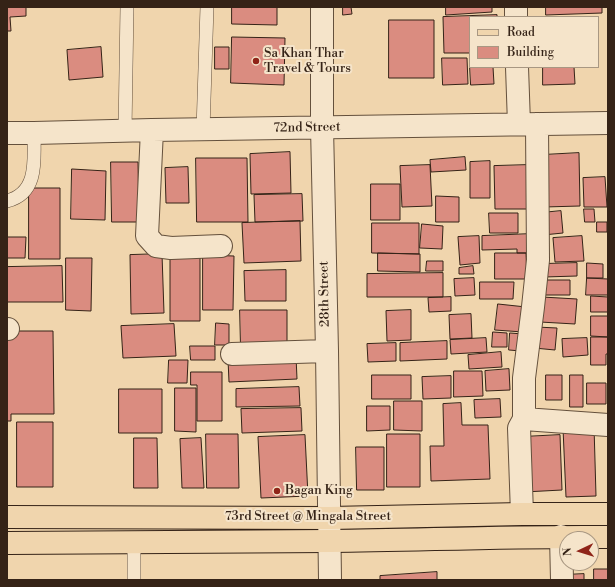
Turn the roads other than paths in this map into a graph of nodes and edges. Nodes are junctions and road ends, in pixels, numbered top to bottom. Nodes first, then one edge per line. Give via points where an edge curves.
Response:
1 (127, 7) edge
2 (207, 7) edge
3 (322, 7) edge
4 (518, 68) edge
5 (608, 123) edge
6 (528, 124) junction
7 (322, 127) junction
8 (152, 130) junction
9 (204, 130) junction
10 (125, 131) junction
11 (7, 133) edge
12 (34, 133) junction
13 (7, 201) edge
14 (222, 246) dead end
15 (327, 351) junction
16 (232, 354) dead end
17 (524, 419) junction
18 (608, 425) edge
19 (522, 514) junction
20 (608, 514) edge
21 (7, 517) edge
22 (330, 518) junction
23 (559, 536) edge
24 (134, 541) junction
25 (330, 541) junction
26 (7, 543) edge
27 (134, 580) edge
28 (330, 580) edge

1 - 10 lane
2 - 9 lane
3 - 7 street, 28th Street
4 - 6 street
5 - 6 street, 72nd Street
6 - 7 street, 72nd Street
6 - 17 street via 538,260 524,378
7 - 9 street, 72nd Street
7 - 15 street, 28th Street
8 - 9 street, 72nd Street
8 - 10 street, 72nd Street
8 - 14 street via 147,236 156,246
10 - 12 street, 72nd Street
11 - 12 street, 72nd Street
12 - 13 lane via 33,176 19,196
15 - 16 street
15 - 22 street, 28th Street
17 - 18 street
17 - 19 street via 519,428
19 - 20 main road, 73rd Street @ Mingala Street
19 - 22 main road, 73rd Street @ Mingala Street
21 - 22 main road, 73rd Street @ Mingala Street
22 - 25 street, 28th Street
23 - 25 main road, 73rd Street @ Mingala Street
24 - 25 main road, 73rd Street @ Mingala Street
24 - 26 main road, 73rd Street @ Mingala Street
24 - 27 lane
25 - 28 street, 28th Street

